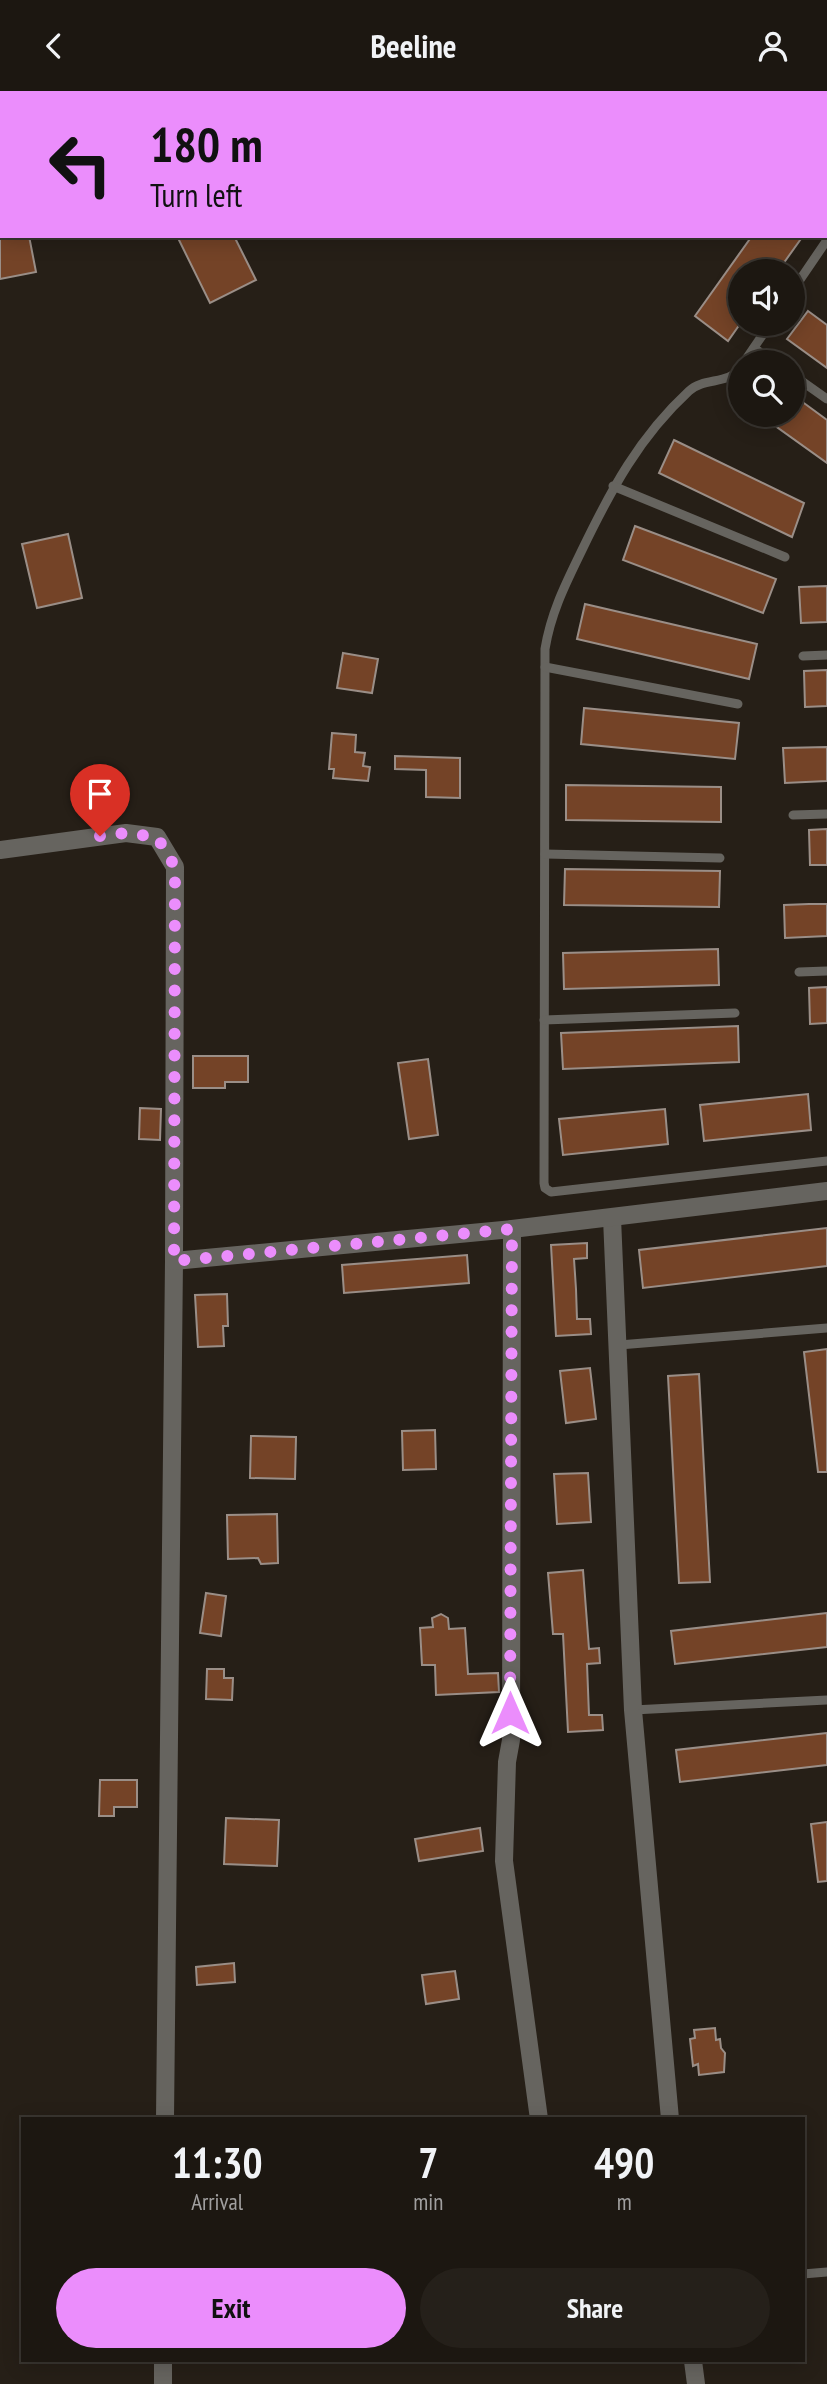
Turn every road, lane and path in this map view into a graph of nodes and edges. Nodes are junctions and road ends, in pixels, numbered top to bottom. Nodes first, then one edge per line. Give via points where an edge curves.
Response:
1 (827, 240) edge
2 (805, 272) edge
3 (762, 336) edge
4 (754, 348) joint
5 (757, 350) edge
6 (728, 377) edge
7 (805, 383) edge
8 (827, 399) edge
9 (613, 486) junction
10 (785, 557) dead end
11 (827, 655) edge
12 (803, 656) dead end
13 (545, 667) junction
14 (738, 704) dead end
15 (827, 814) edge
16 (793, 815) dead end
17 (0, 850) edge
18 (545, 854) junction
19 (720, 857) dead end
20 (827, 971) edge
21 (799, 972) dead end
22 (735, 1013) dead end
23 (544, 1020) junction
24 (827, 1161) edge
25 (827, 1191) edge
26 (612, 1218) junction
27 (512, 1229) junction
28 (174, 1261) junction
29 (827, 1328) edge
30 (619, 1345) junction
31 (827, 1700) edge
32 (634, 1710) junction
33 (165, 2117) edge
34 (539, 2117) edge
35 (670, 2117) edge
36 (827, 2272) edge
37 (805, 2274) edge
38 (163, 2362) edge
39 (693, 2362) edge
40 (163, 2384) edge
41 (695, 2384) edge

1 - 2 lane
3 - 4 lane
4 - 5 lane
6 - 9 lane via 690,390 654,425
7 - 8 lane
9 - 10 lane
9 - 13 lane via 556,603
11 - 12 lane
13 - 14 lane
13 - 18 lane
15 - 16 lane
17 - 28 street via 126,833 157,837 175,867
18 - 19 lane
18 - 23 lane
20 - 21 lane
22 - 23 lane
23 - 24 lane via 544,1183 548,1191
25 - 26 street
26 - 27 street
26 - 30 street
27 - 28 street
27 - 34 street via 510,1740 504,1861
28 - 33 street
29 - 30 lane
30 - 32 street
31 - 32 lane
32 - 35 street
36 - 37 lane
38 - 40 street
39 - 41 street

